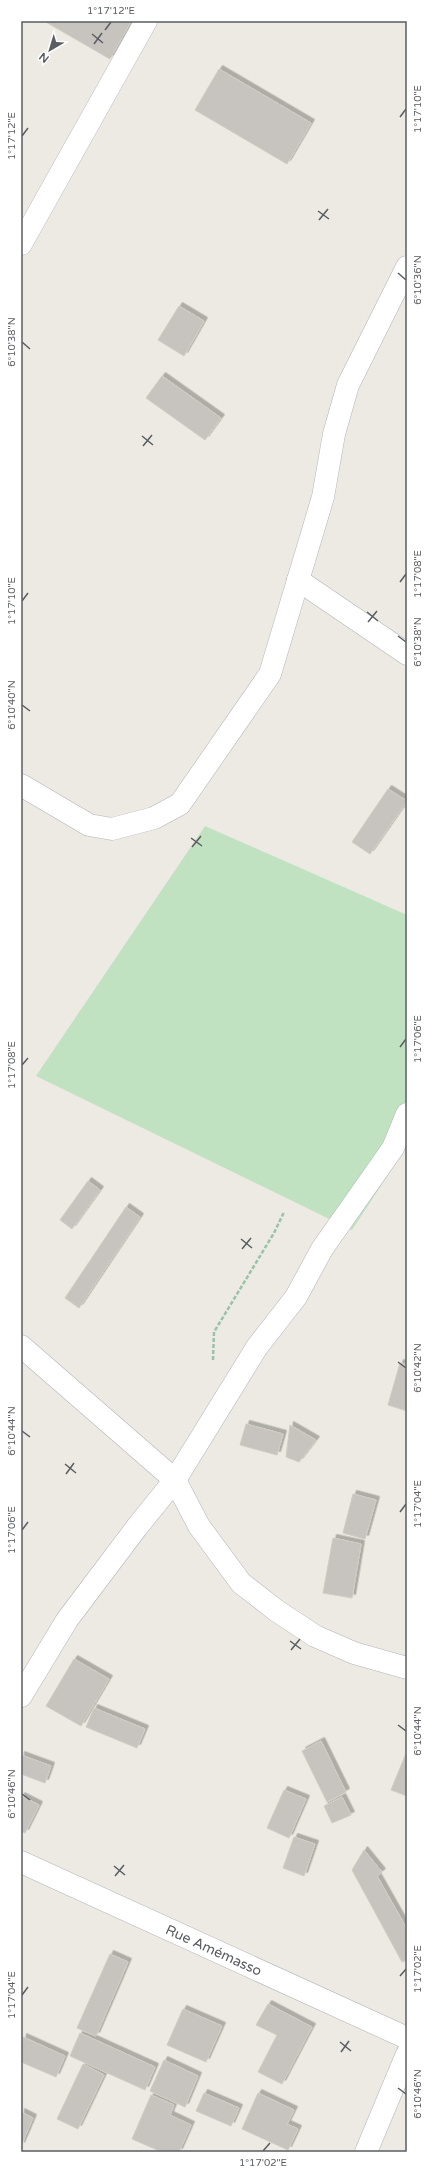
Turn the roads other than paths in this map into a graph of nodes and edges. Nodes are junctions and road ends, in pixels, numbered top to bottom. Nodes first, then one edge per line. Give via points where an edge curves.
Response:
1 (146, 21) edge
2 (21, 244) edge
3 (407, 267) edge
4 (298, 580) junction
5 (407, 654) edge
6 (21, 785) edge
7 (407, 1114) edge
8 (21, 1346) edge
9 (175, 1480) junction
10 (407, 1668) edge
11 (21, 1696) edge
12 (21, 1862) edge
13 (407, 2038) edge
14 (407, 2054) edge
15 (366, 2152) edge

1 - 2 street
3 - 4 street via 348,385 334,434 323,497
4 - 5 street
4 - 6 street via 270,674 180,804 154,818 112,829 89,825
7 - 9 street via 393,1148 322,1249 296,1297 257,1347
8 - 9 street
9 - 10 street via 199,1526 241,1583 314,1636 354,1653
9 - 11 street via 67,1620
12 - 13 street, Rue Amémasso
14 - 15 street

